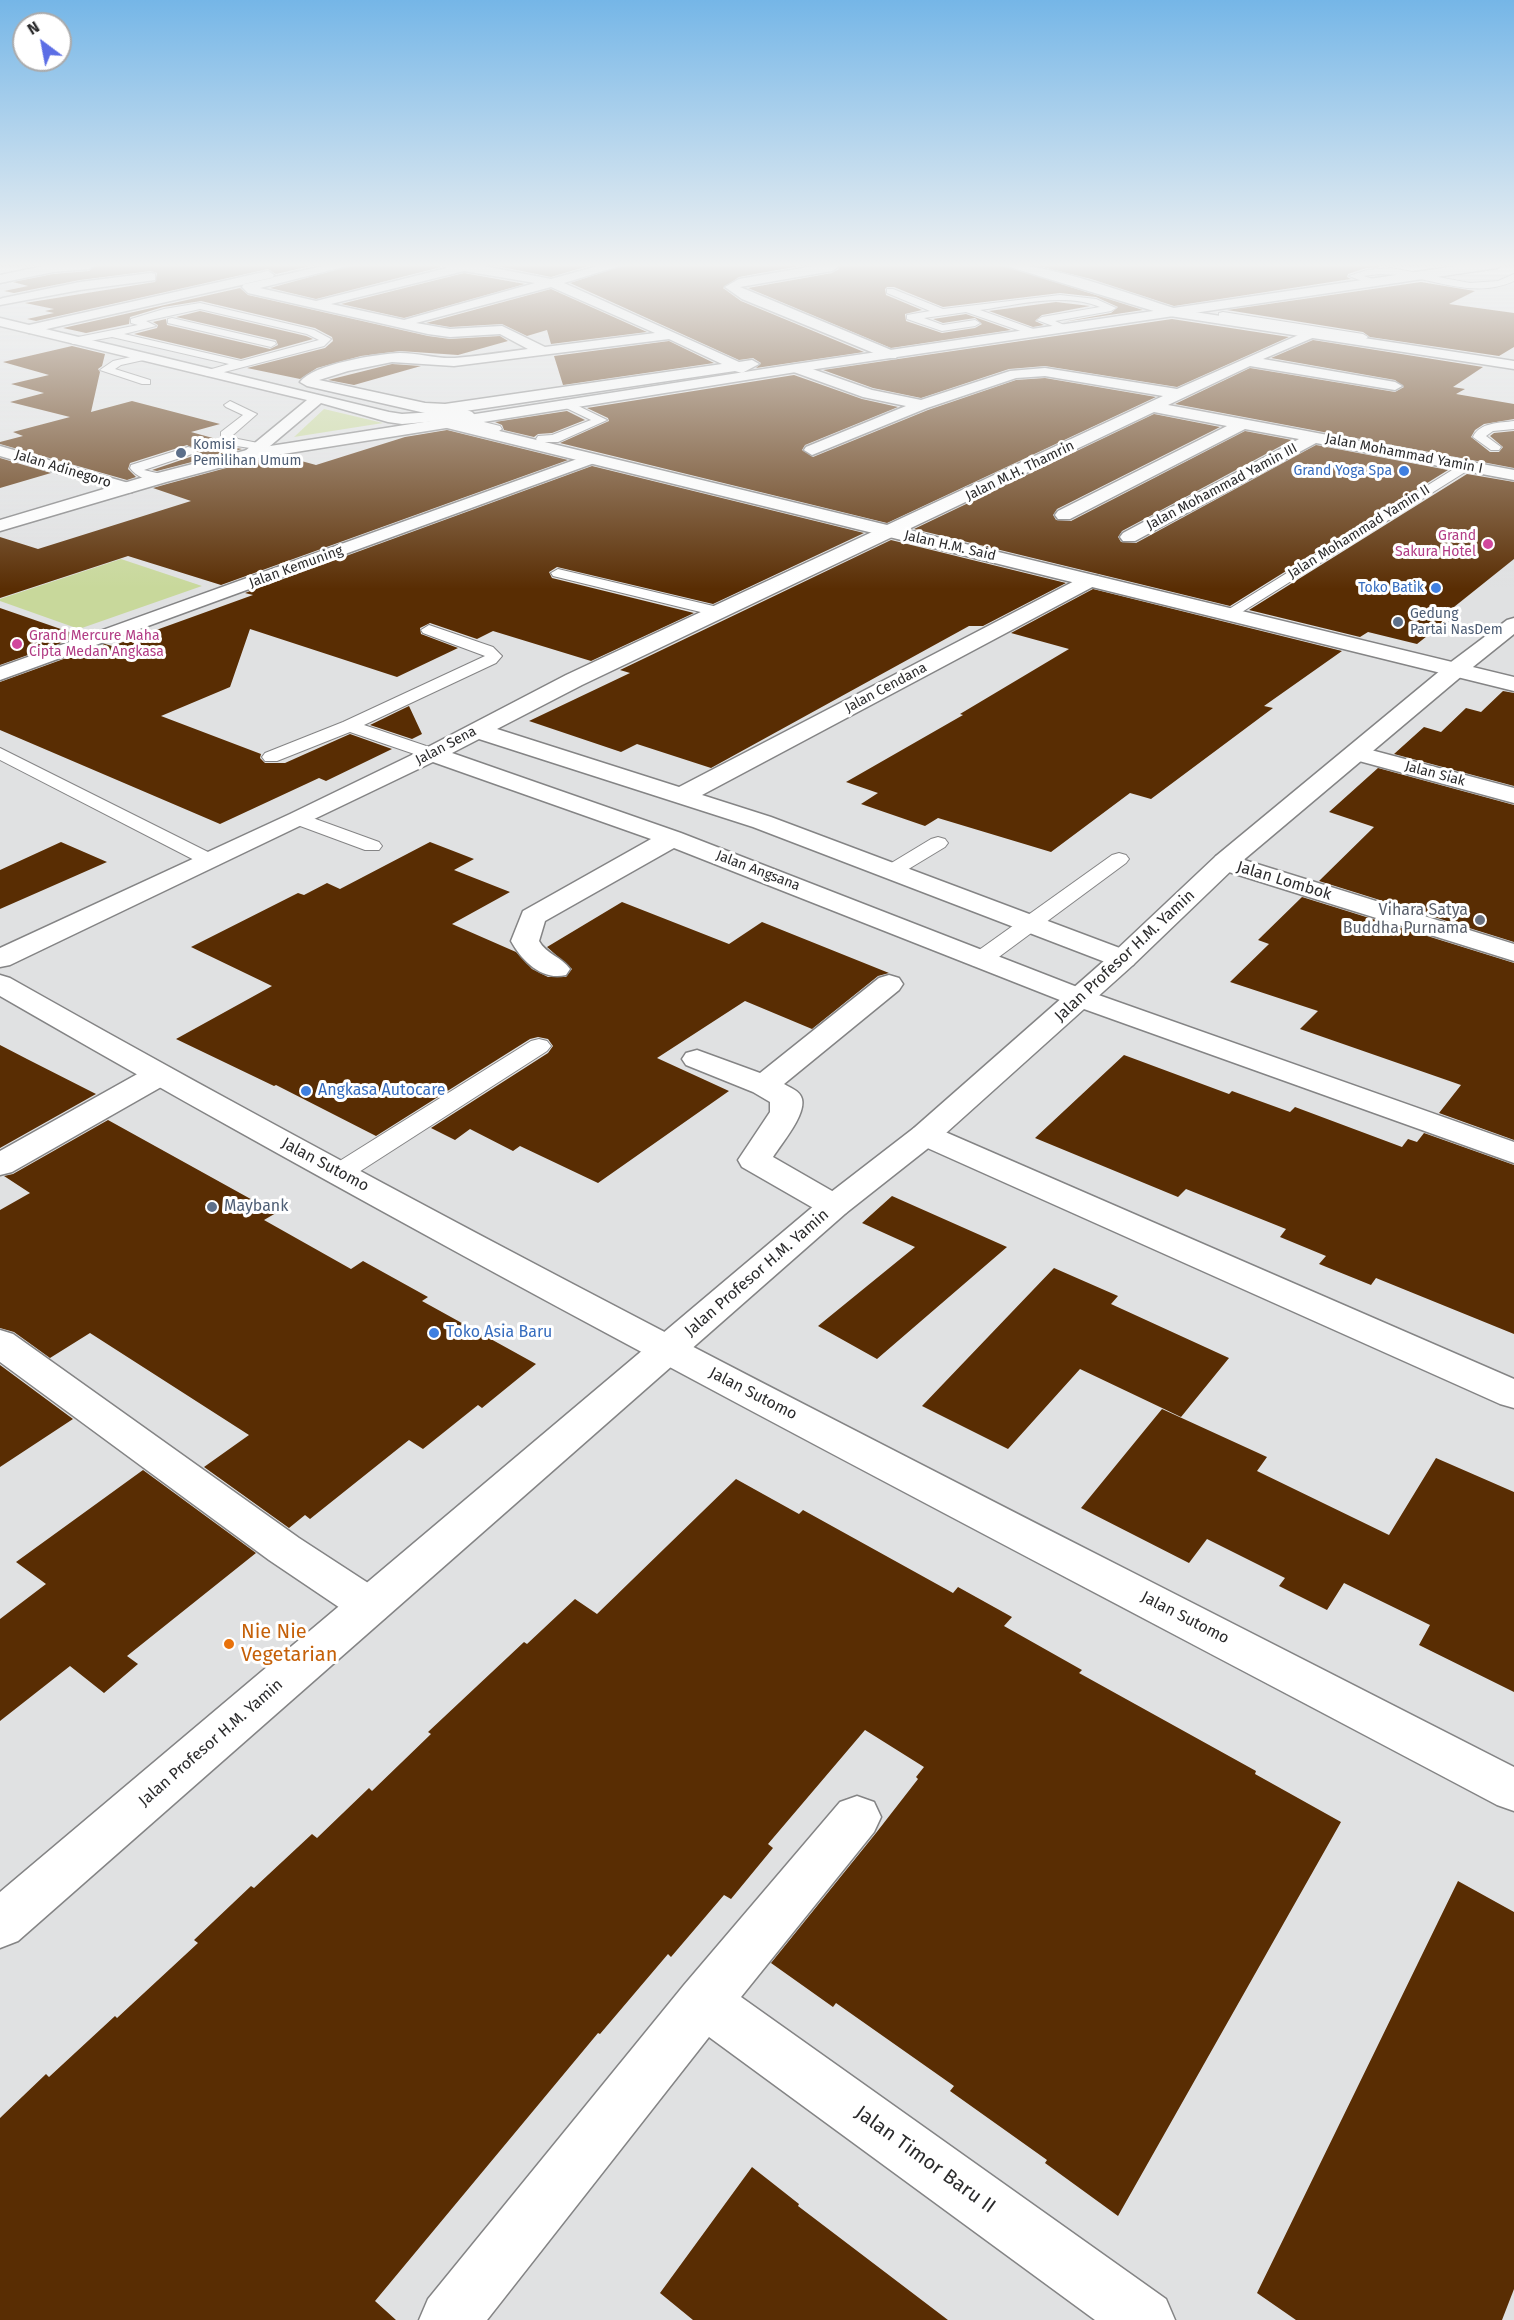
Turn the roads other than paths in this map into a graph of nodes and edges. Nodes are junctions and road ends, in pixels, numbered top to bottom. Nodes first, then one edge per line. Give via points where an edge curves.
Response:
1 (114, 372) edge
2 (201, 372) edge
3 (215, 372) edge
4 (328, 372) edge
5 (735, 372) edge
6 (741, 372) edge
7 (808, 372) edge
8 (1031, 372) edge
9 (1046, 372) edge
10 (1223, 372) edge
11 (1317, 372) edge
12 (208, 374) junction
13 (146, 382) dead end
14 (1395, 386) dead end
15 (1178, 394) junction
16 (318, 398) junction
17 (566, 404) junction
18 (230, 405) dead end
19 (922, 405) junction
20 (1152, 407) junction
21 (520, 411) junction
22 (453, 422) junction
23 (1243, 424) junction
24 (1514, 425) edge
25 (496, 429) dead end
26 (1315, 437) junction
27 (542, 439) dead end
28 (1491, 447) junction
29 (1514, 448) edge
30 (812, 450) dead end
31 (0, 451) edge
32 (188, 451) dead end
33 (255, 451) junction
34 (591, 459) junction
35 (1465, 466) junction
36 (1514, 475) edge
37 (160, 478) junction
38 (126, 488) junction
39 (1064, 515) dead end
40 (0, 526) edge
41 (891, 532) junction
42 (1129, 537) dead end
43 (558, 573) dead end
44 (1091, 580) junction
45 (721, 612) junction
46 (1229, 614) junction
47 (1513, 625) edge
48 (429, 630) dead end
49 (1455, 670) junction
50 (0, 674) edge
51 (1514, 684) edge
52 (349, 726) junction
53 (477, 730) junction
54 (0, 753) edge
55 (1356, 753) junction
56 (432, 754) junction
57 (271, 757) dead end
58 (681, 796) junction
59 (1514, 796) edge
60 (299, 819) junction
61 (672, 838) junction
62 (938, 843) dead end
63 (372, 846) dead end
64 (1119, 859) dead end
65 (211, 861) junction
66 (1226, 862) junction
67 (890, 872) junction
68 (1030, 925) junction
69 (1514, 953) edge
70 (0, 959) edge
71 (1123, 959) junction
72 (980, 960) junction
73 (556, 969) dead end
74 (0, 984) edge
75 (889, 984) dead end
76 (1080, 998) junction
77 (538, 1046) dead end
78 (697, 1059) dead end
79 (159, 1075) junction
80 (764, 1085) junction
81 (924, 1135) junction
82 (1514, 1153) edge
83 (0, 1165) edge
84 (339, 1173) junction
85 (834, 1206) junction
86 (0, 1343) edge
87 (669, 1350) junction
88 (1514, 1394) edge
89 (370, 1606) junction
90 (1514, 1790) edge
91 (857, 1816) dead end
92 (0, 1924) edge
93 (703, 2003) junction
94 (449, 2320) edge
95 (1146, 2320) edge

1 - 13 lane
2 - 12 street
3 - 12 lane
4 - 5 street via 307,382 445,409
6 - 17 street
7 - 19 street via 868,394
8 - 19 street via 994,379
9 - 15 street
10 - 15 street, Jalan M.H. Thamrin
11 - 14 street
12 - 16 street
15 - 20 street, Jalan M.H. Thamrin
16 - 21 street via 402,419
16 - 33 street
17 - 21 street
17 - 27 lane via 600,420 561,437
18 - 33 lane via 251,414 225,435
19 - 30 street
20 - 23 street, Jalan Mohammad Yamin I
20 - 41 street, Jalan M.H. Thamrin
21 - 22 street
22 - 25 lane
22 - 33 street
22 - 34 street, Jalan H.M. Said
23 - 26 street, Jalan Mohammad Yamin I
23 - 39 street
24 - 28 lane via 1490,428 1480,434
26 - 35 street, Jalan Mohammad Yamin I
26 - 42 street, Jalan Mohammad Yamin III
28 - 29 lane
28 - 35 street, Jalan Mohammad Yamin II
31 - 38 street, Jalan Adinegoro
32 - 37 lane via 136,468 140,473
33 - 37 street
34 - 41 street, Jalan H.M. Said
34 - 50 street, Jalan Kemuning
35 - 36 street, Jalan Mohammad Yamin I
35 - 46 lane, Jalan Mohammad Yamin II
37 - 38 street
38 - 40 street
41 - 44 street, Jalan H.M. Said
41 - 45 street, Jalan Sena
43 - 45 lane
44 - 46 street, Jalan H.M. Said
44 - 58 street, Jalan Cendana
45 - 53 street, Jalan Sena
46 - 49 street, Jalan H.M. Said
47 - 49 street, Jalan Profesor H.M. Yamin
48 - 52 lane via 494,656
49 - 51 street, Jalan H.M. Said
49 - 55 street, Jalan Profesor H.M. Yamin
52 - 56 lane
52 - 57 lane
53 - 56 street, Jalan Sena
53 - 58 street
54 - 65 lane
55 - 59 street, Jalan Siak
55 - 66 street, Jalan Profesor H.M. Yamin
56 - 60 street, Jalan Sena
56 - 61 street, Jalan Angsana
58 - 67 street via 762,822
60 - 63 lane
60 - 65 street, Jalan Sena
61 - 72 street, Jalan Angsana
61 - 73 street via 533,917 525,941 531,952
62 - 67 lane
64 - 68 lane
65 - 70 street, Jalan Sena
66 - 69 street, Jalan Lombok
66 - 71 street, Jalan Profesor H.M. Yamin
67 - 68 street
68 - 71 street
68 - 72 lane
71 - 76 street, Jalan Profesor H.M. Yamin
72 - 76 street, Jalan Angsana
74 - 79 street, Jalan Sutomo
75 - 80 street
76 - 81 street, Jalan Profesor H.M. Yamin
76 - 82 street, Jalan Angsana
77 - 84 lane
78 - 80 street
79 - 83 street
79 - 84 street, Jalan Sutomo
80 - 85 street via 786,1098 788,1107 754,1160
81 - 85 street, Jalan Profesor H.M. Yamin
81 - 88 street
84 - 87 street, Jalan Sutomo
85 - 87 street, Jalan Profesor H.M. Yamin
86 - 89 street via 284,1549
87 - 89 street, Jalan Profesor H.M. Yamin
87 - 90 street, Jalan Sutomo
89 - 92 street, Jalan Profesor H.M. Yamin
91 - 93 street
93 - 94 street
93 - 95 street, Jalan Timor Baru II

